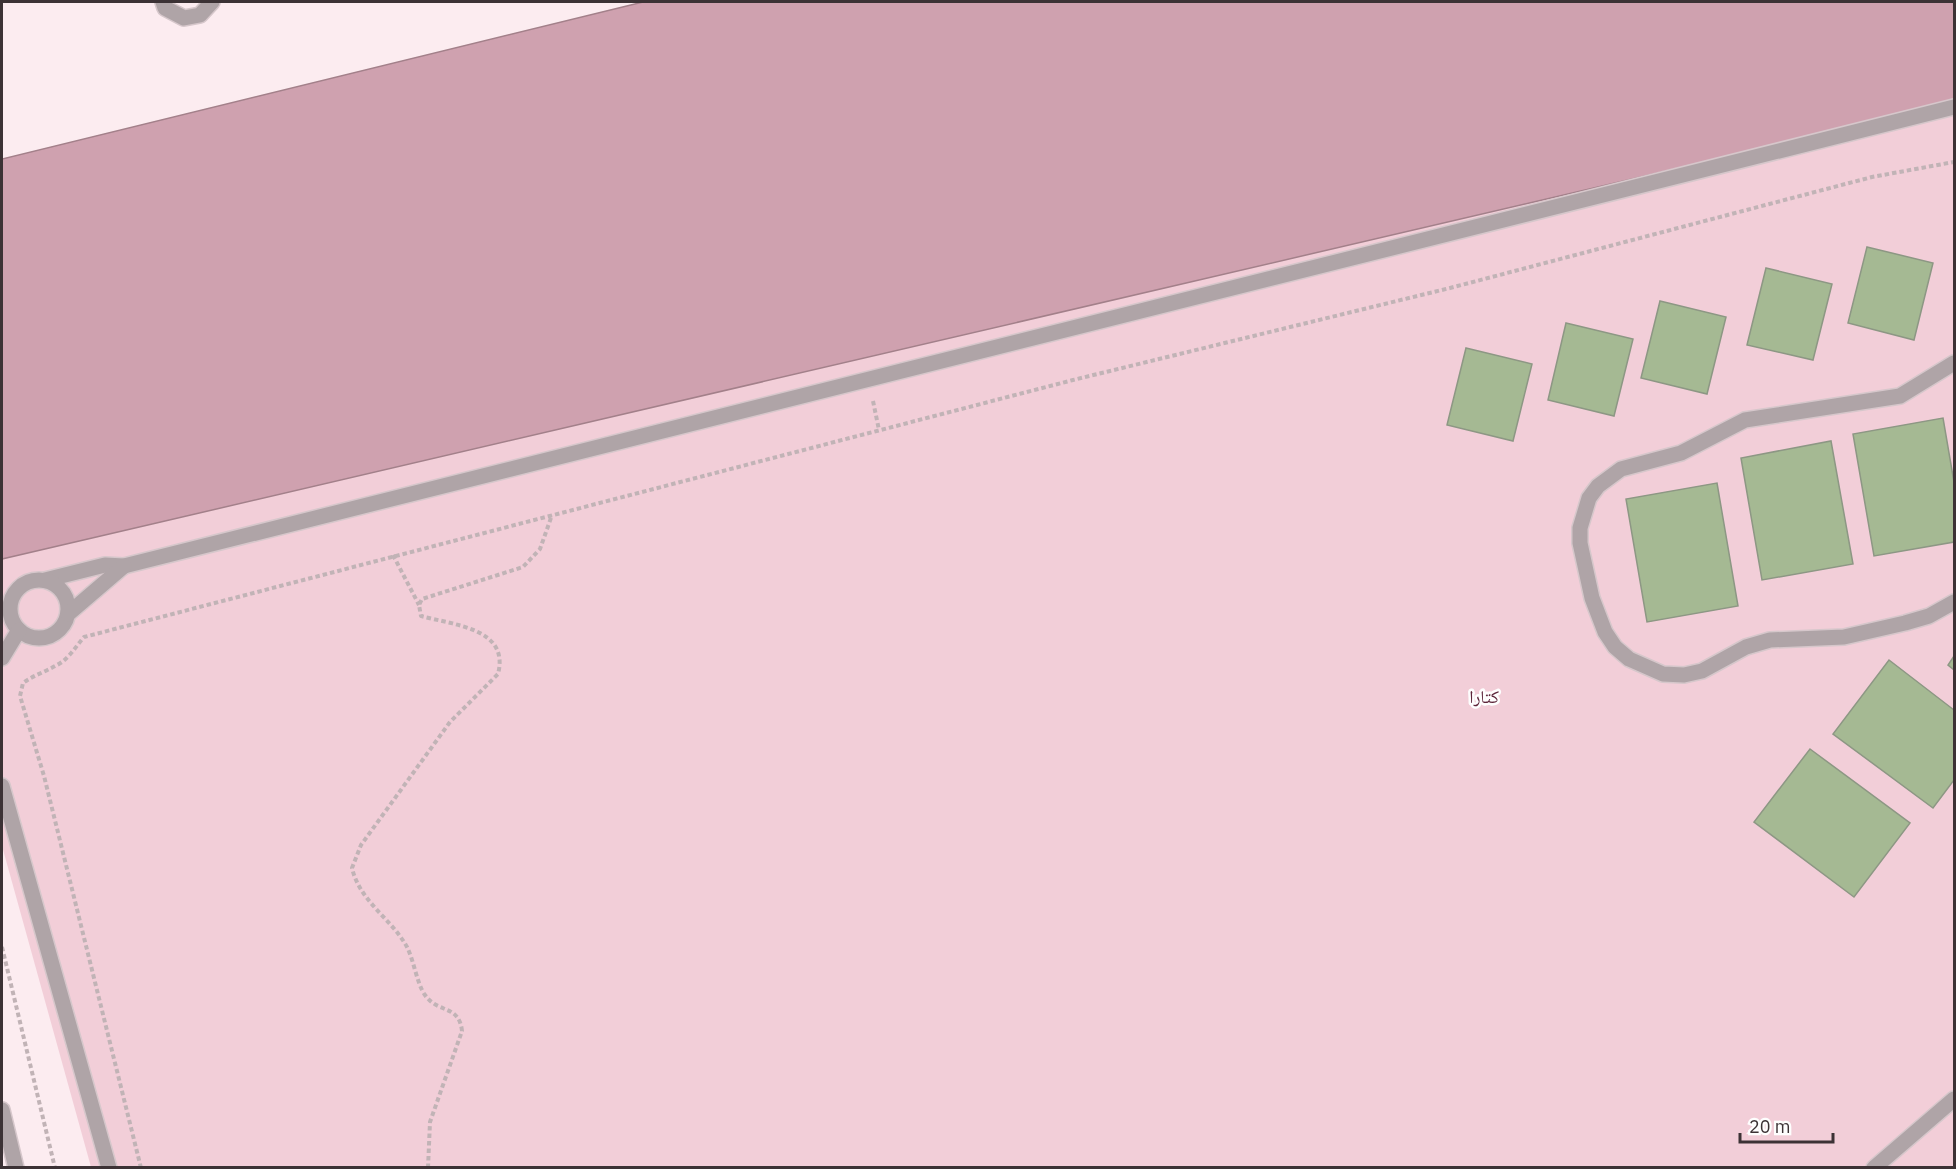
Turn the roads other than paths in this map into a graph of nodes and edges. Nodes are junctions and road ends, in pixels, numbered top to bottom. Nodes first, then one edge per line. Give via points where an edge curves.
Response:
1 (163, 2) edge
2 (212, 2) edge
3 (1954, 107) edge
4 (1954, 363) edge
5 (124, 566) junction
6 (45, 580) junction
7 (1954, 602) edge
8 (68, 614) junction
9 (19, 630) junction
10 (2, 658) edge
11 (2, 786) edge
12 (1954, 1099) edge
13 (2, 1110) edge
14 (16, 1167) edge
15 (109, 1167) edge
16 (1874, 1167) edge

1 - 2 street via 165,8 184,18 200,15
3 - 5 street
4 - 7 street via 1900,396 1745,420 1681,453 1621,470 1598,486 1589,498 1580,528 1592,598 1605,632 1629,658 1664,674 1702,671 1746,647 1770,640 1844,637 1905,623 1929,616
5 - 6 street via 105,565
5 - 8 street
6 - 8 street via 63,592
6 - 9 street via 24,583 11,600 12,621
8 - 9 street via 64,624 48,636 27,635
9 - 10 street
11 - 15 street
12 - 16 street
13 - 14 street

